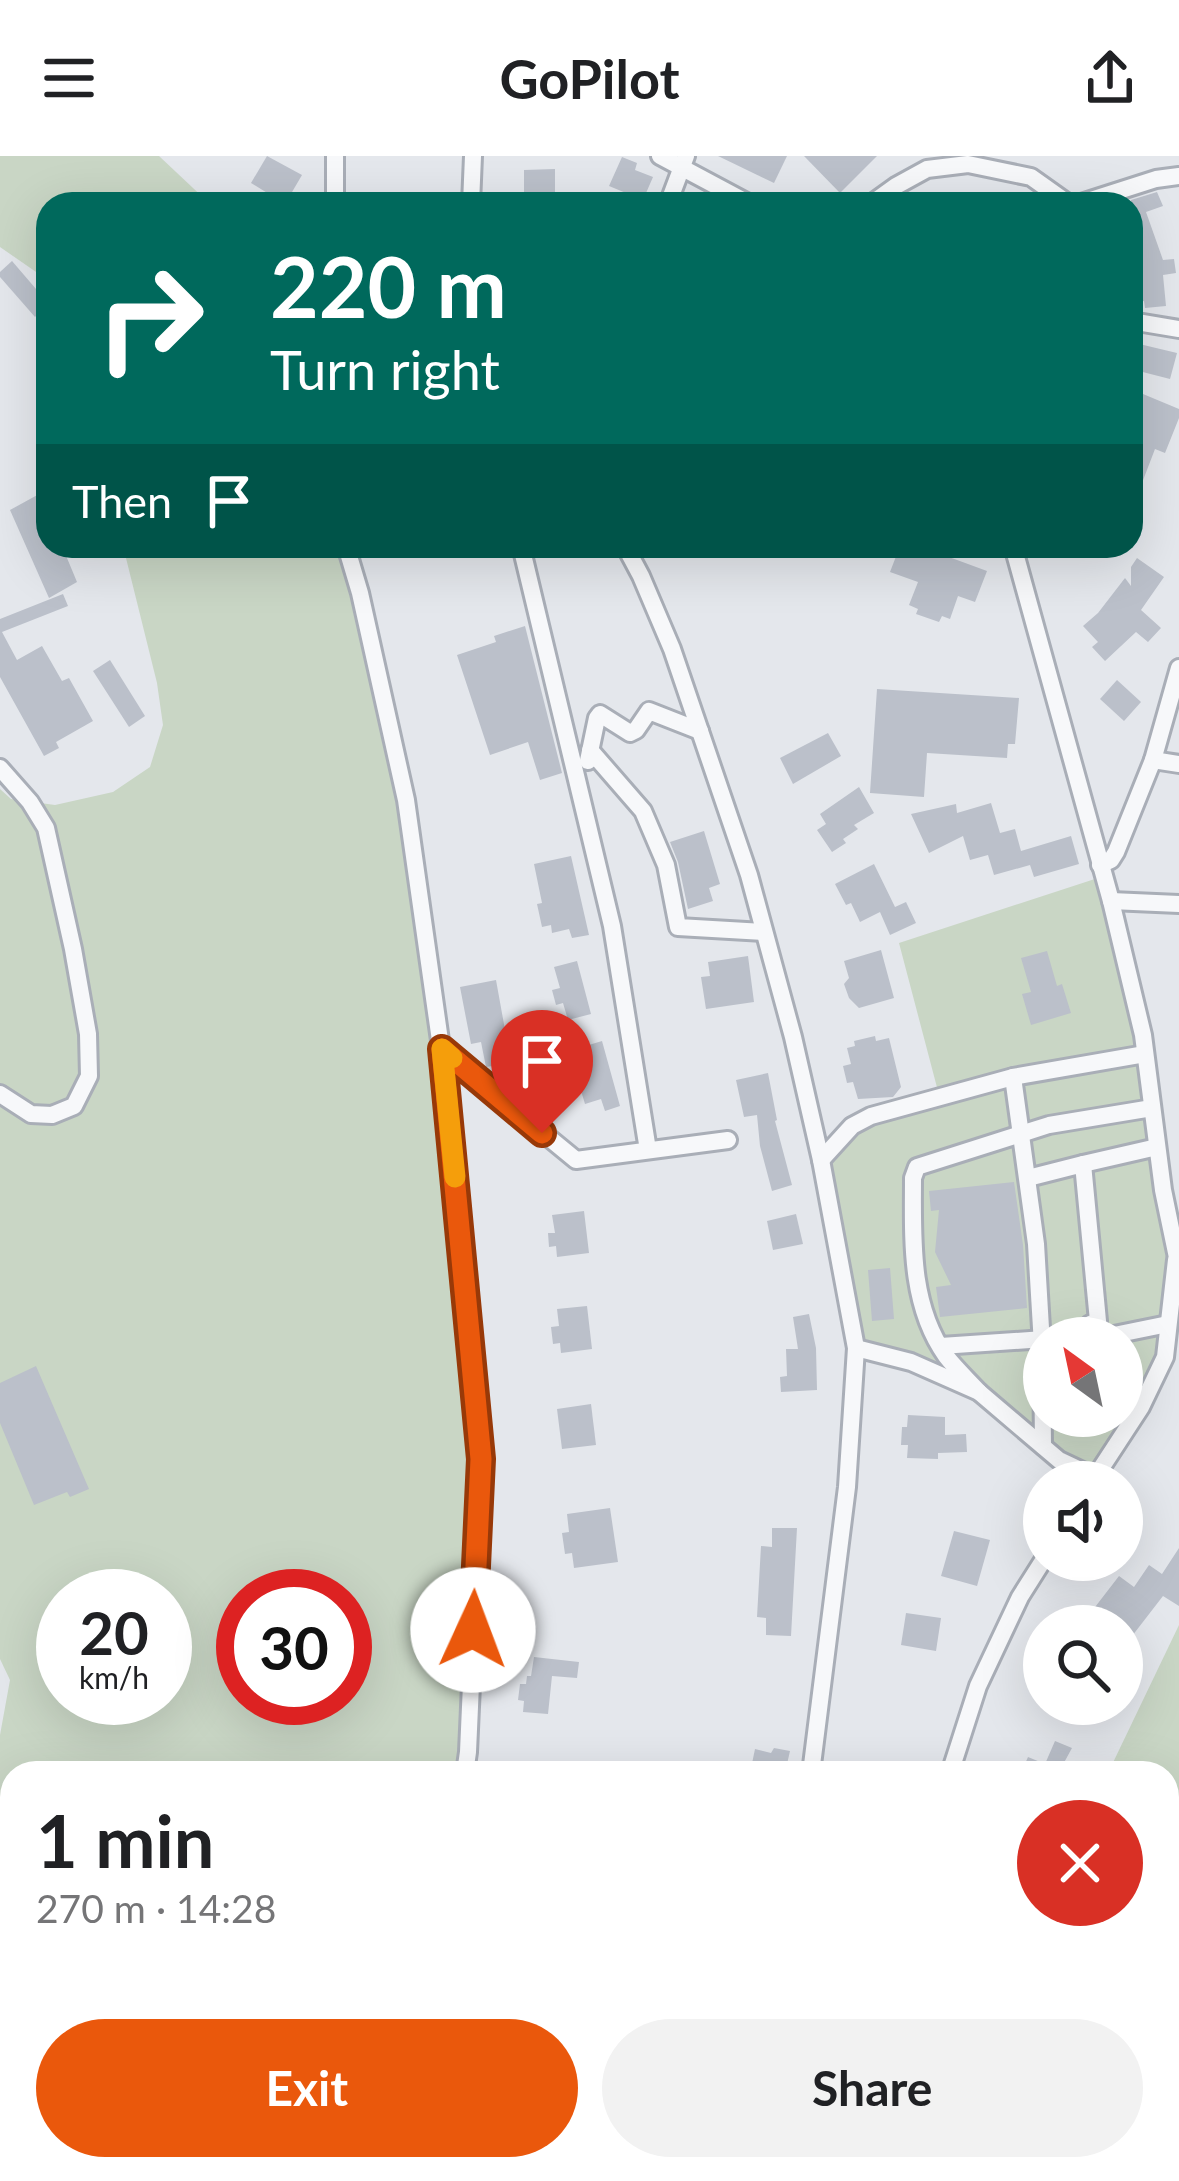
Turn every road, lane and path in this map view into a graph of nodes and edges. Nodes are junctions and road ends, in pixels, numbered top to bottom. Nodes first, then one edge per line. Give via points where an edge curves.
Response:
1 (335, 156) edge
2 (473, 156) edge
3 (660, 156) edge
4 (684, 162) edge
5 (1179, 176) edge
6 (335, 192) edge
7 (472, 192) edge
8 (673, 192) edge
9 (731, 192) edge
10 (888, 192) edge
11 (1052, 192) edge
12 (1115, 192) edge
13 (1143, 323) edge
14 (1179, 328) edge
15 (350, 558) edge
16 (524, 558) edge
17 (631, 558) edge
18 (1016, 558) edge
19 (1179, 668) edge
20 (700, 731) junction
21 (590, 750) junction
22 (1154, 760) junction
23 (1179, 764) edge
24 (0, 768) edge
25 (581, 791) junction
26 (1100, 866) junction
27 (1111, 901) junction
28 (1179, 904) edge
29 (764, 932) junction
30 (442, 1049) junction
31 (1145, 1054) junction
32 (1013, 1077) junction
33 (0, 1094) edge
34 (1152, 1108) junction
35 (1020, 1134) junction
36 (728, 1140) dead end
37 (1157, 1147) junction
38 (648, 1150) junction
39 (821, 1160) junction
40 (1083, 1164) junction
41 (1028, 1178) junction
42 (1178, 1260) edge
43 (1041, 1317) edge
44 (1098, 1317) edge
45 (1168, 1324) junction
46 (1143, 1329) edge
47 (1023, 1341) edge
48 (941, 1346) junction
49 (856, 1348) junction
50 (979, 1392) junction
51 (1043, 1437) edge
52 (1048, 1437) edge
53 (1043, 1446) junction
54 (1061, 1461) edge
55 (1106, 1461) edge
56 (1030, 1581) edge
57 (467, 1761) edge
58 (813, 1761) edge
59 (954, 1761) edge

1 - 6 street
2 - 7 street
3 - 4 street
4 - 8 street
4 - 9 street
5 - 12 street
10 - 11 street via 927,169 968,164 1031,177
13 - 14 street
15 - 30 street via 406,800
16 - 25 street
17 - 20 street
18 - 26 street
19 - 22 street
20 - 21 street via 650,711 630,733 600,714
20 - 29 street
21 - 25 street
21 - 29 street via 643,811 666,865 678,927
22 - 23 street
22 - 26 street via 1116,852
24 - 33 street via 46,828 88,1034 89,1076 74,1106 52,1115 31,1114
25 - 38 street
26 - 27 street
27 - 28 street
27 - 31 street
29 - 39 street
30 - 38 street via 576,1160
30 - 57 street via 481,1459
31 - 32 street
31 - 34 street
32 - 35 street
32 - 39 street via 871,1115
34 - 35 street
34 - 37 street
35 - 41 street
35 - 48 street via 917,1167 920,1302
36 - 38 street
37 - 40 street
37 - 42 street
39 - 49 street
40 - 41 street
40 - 44 street
41 - 43 street
42 - 45 street
45 - 46 street
45 - 55 street via 1165,1357
47 - 48 street
48 - 50 street
49 - 50 street
49 - 58 street via 848,1487
50 - 53 street
51 - 53 street
52 - 53 street
53 - 54 street
56 - 59 street via 977,1686

